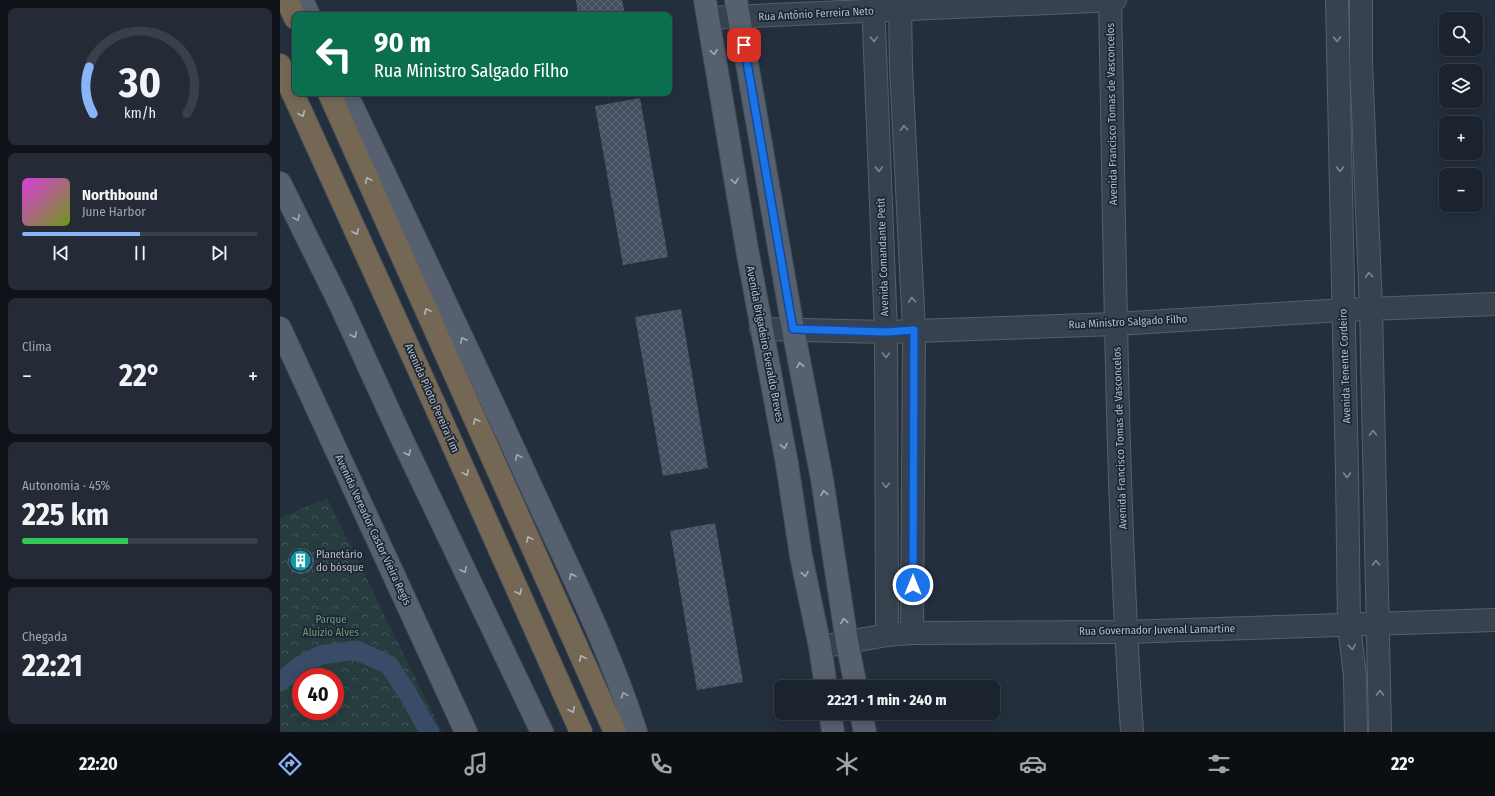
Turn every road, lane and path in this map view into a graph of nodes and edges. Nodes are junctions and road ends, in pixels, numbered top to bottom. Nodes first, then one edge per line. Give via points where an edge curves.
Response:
1 (287, 0) edge
2 (302, 0) edge
3 (1110, 0) edge
4 (1115, 0) edge
5 (1337, 0) edge
6 (1361, 0) edge
7 (901, 5) edge
8 (873, 6) edge
9 (707, 9) edge
10 (737, 9) edge
11 (292, 12) edge
12 (308, 12) edge
13 (280, 65) edge
14 (292, 91) edge
15 (294, 96) edge
16 (330, 96) edge
17 (347, 96) edge
18 (280, 183) edge
19 (1495, 304) edge
20 (1371, 309) junction
21 (1343, 310) junction
22 (1116, 324) junction
23 (280, 328) edge
24 (761, 329) junction
25 (793, 329) junction
26 (914, 330) junction
27 (886, 332) junction
28 (1495, 620) edge
29 (1377, 624) junction
30 (1349, 625) junction
31 (1125, 632) junction
32 (912, 633) junction
33 (887, 635) junction
34 (847, 642) junction
35 (820, 647) junction
36 (825, 680) edge
37 (855, 680) edge
38 (831, 720) edge
39 (862, 720) edge
40 (466, 732) edge
41 (542, 732) edge
42 (582, 732) edge
43 (615, 732) edge
44 (636, 732) edge
45 (833, 732) edge
46 (865, 732) edge
47 (1132, 732) edge
48 (1356, 732) edge
49 (1380, 732) edge

1 - 11 highway
2 - 12 main road
3 - 4 street, Rua Antônio Ferreira Neto
3 - 7 street, Rua Antônio Ferreira Neto
3 - 22 street, Avenida Francisco Tomas de Vasconcelos
5 -> 21 street, Avenida Tenente Cordeiro
20 -> 6 street via 1361,62
7 - 8 street, Rua Antônio Ferreira Neto
26 -> 7 street via 901,67
8 - 10 street, Rua Antônio Ferreira Neto
8 -> 27 street, Avenida Comandante Petit
9 - 10 street, Rua Antônio Ferreira Neto
9 -> 24 main road, Avenida Brigadeiro Everaldo Breves
10 - 25 main road
13 -> 14 highway, Avenida Piloto Pereira Tim
15 -> 42 highway, Avenida Piloto Pereira Tim
43 -> 16 highway
44 -> 17 main road via 624,695 587,608
18 -> 41 main road via 340,304
19 - 20 street, Rua Ministro Salgado Filho
20 - 21 street, Rua Ministro Salgado Filho
29 -> 20 street
21 - 22 street, Rua Ministro Salgado Filho
21 -> 30 street, Avenida Tenente Cordeiro
22 - 26 street, Rua Ministro Salgado Filho
22 - 31 street, Avenida Francisco Tomas de Vasconcelos
23 - 40 main road, Avenida Vereador Castor Vieira Regis
24 - 25 street, Rua Ministro Salgado Filho
24 -> 35 main road, Avenida Brigadeiro Everaldo Breves via 787,464 801,556
25 - 27 street, Rua Ministro Salgado Filho
34 -> 25 main road via 822,479
26 - 27 street, Rua Ministro Salgado Filho
26 - 32 street
27 -> 33 street, Avenida Comandante Petit
28 - 29 street, Rua Governador Juvenal Lamartine
29 - 30 street, Rua Governador Juvenal Lamartine
49 -> 29 street
30 - 31 street, Rua Governador Juvenal Lamartine
30 -> 48 street, Avenida Tenente Cordeiro via 1355,676
31 - 32 street, Rua Governador Juvenal Lamartine
31 - 47 street, Avenida Francisco Tomas de Vasconcelos
32 - 33 street, Rua Governador Juvenal Lamartine
33 - 34 street, Rua Governador Juvenal Lamartine
34 - 35 street, Rua Governador Juvenal Lamartine
34 - 37 main road
35 - 36 main road, Avenida Brigadeiro Everaldo Breves
38 - 45 main road
39 - 46 main road

